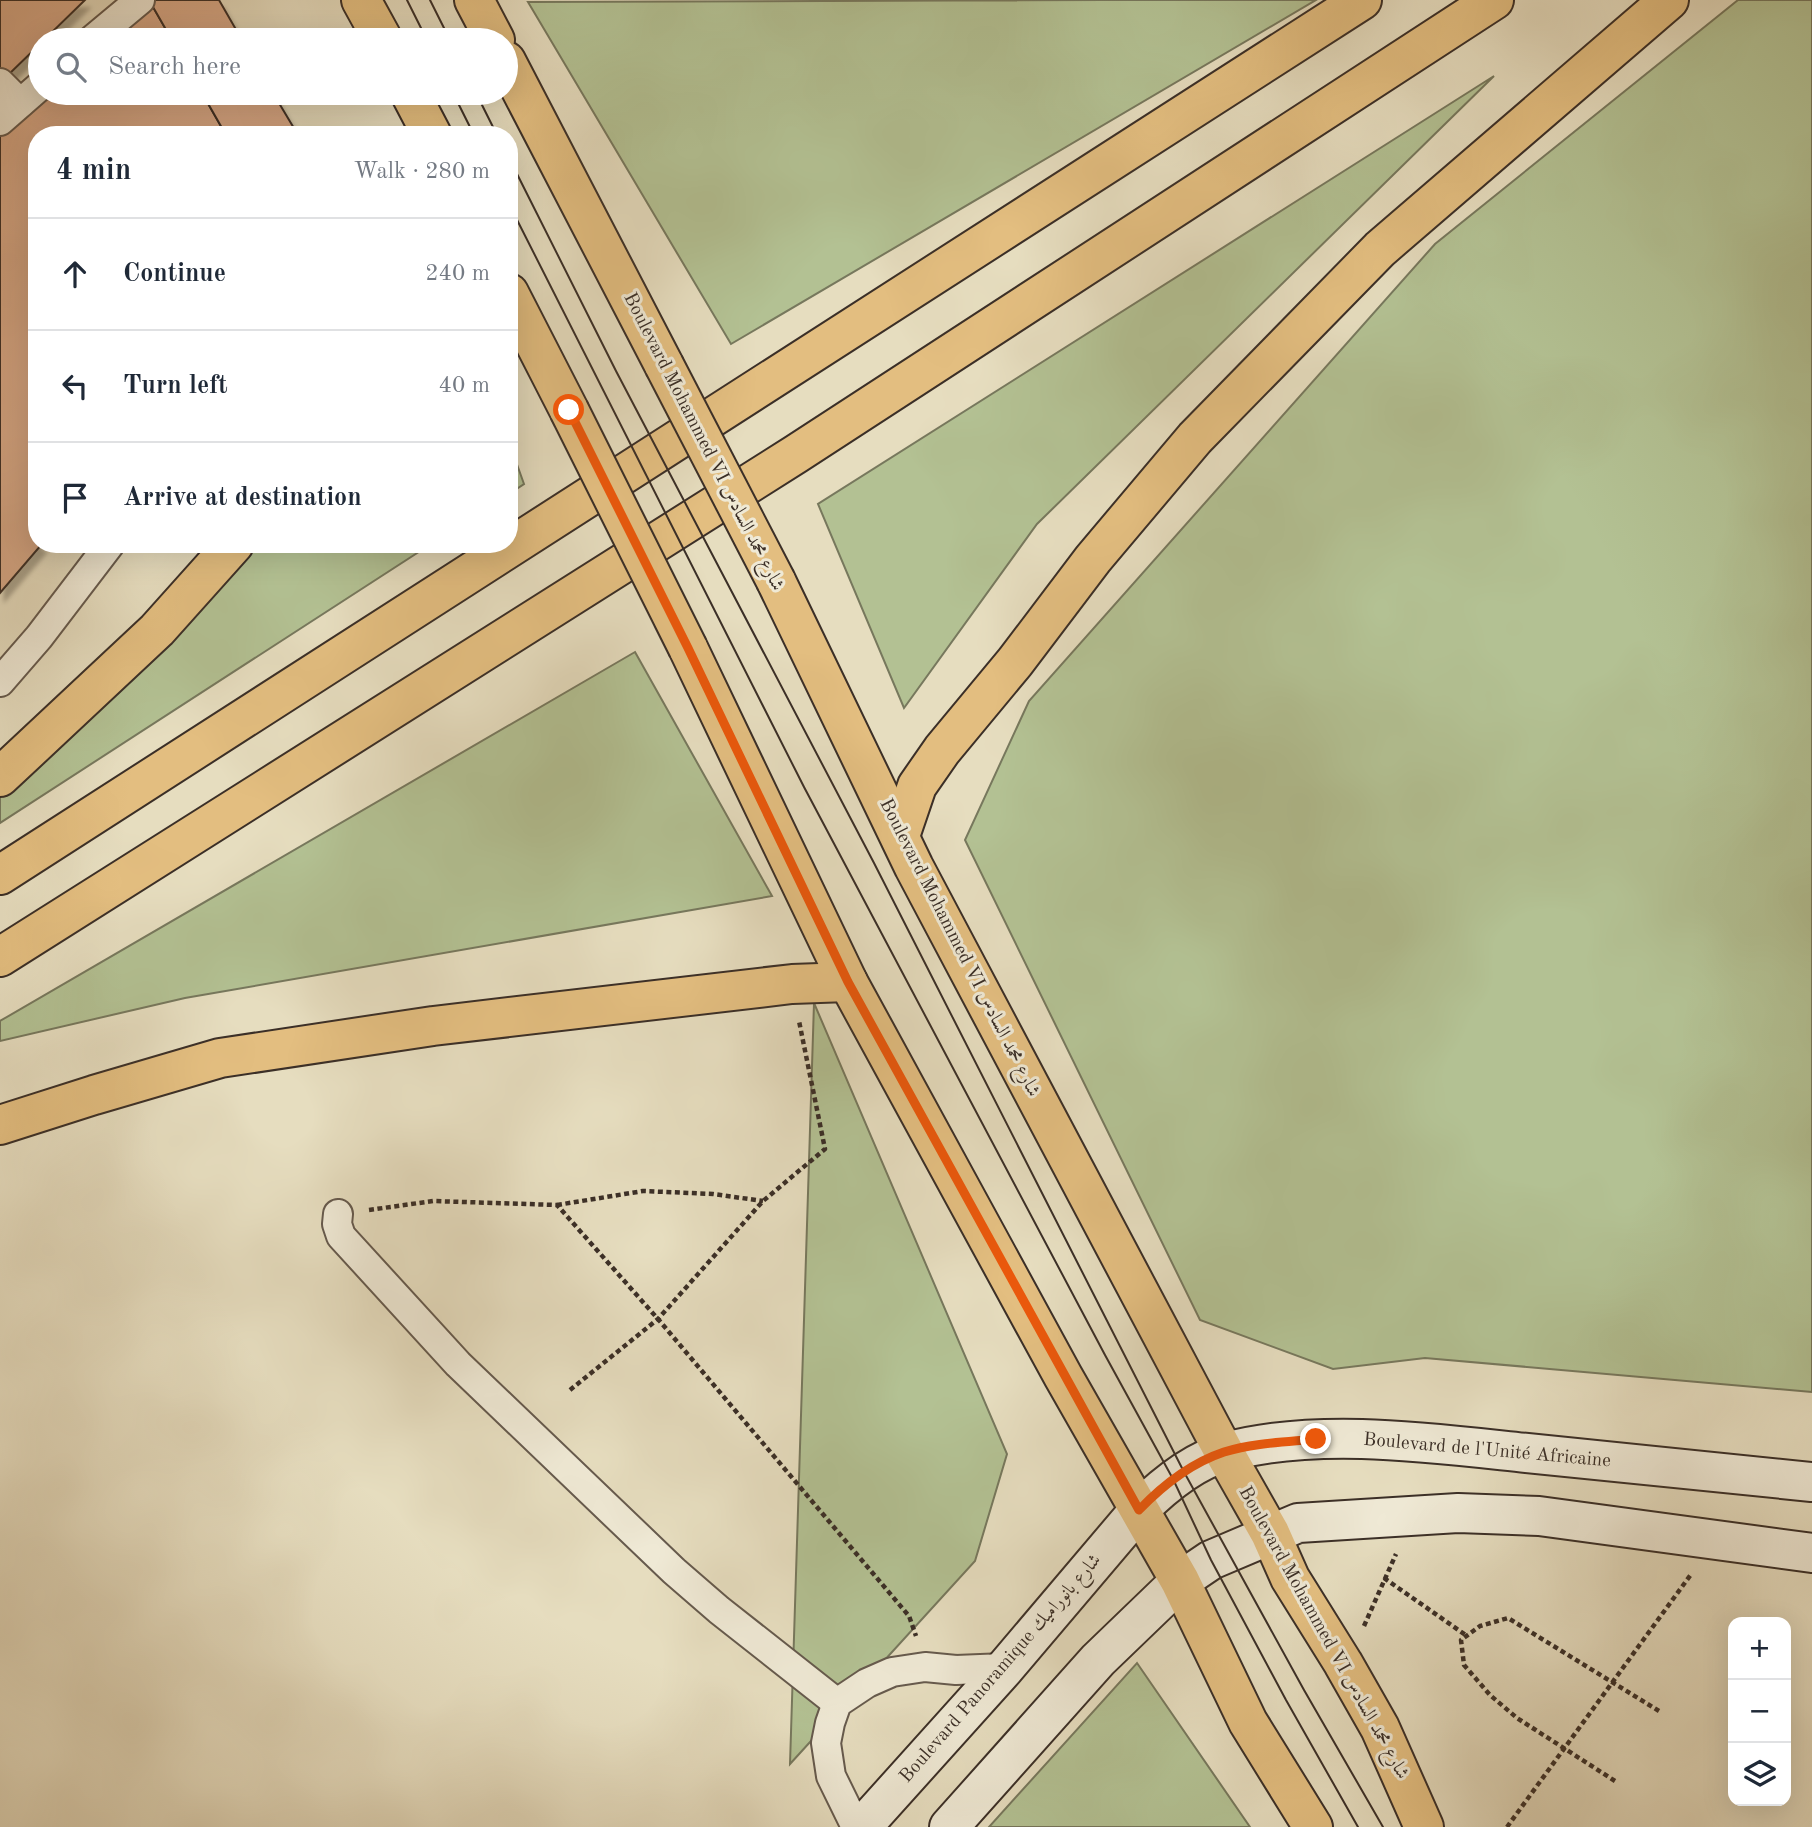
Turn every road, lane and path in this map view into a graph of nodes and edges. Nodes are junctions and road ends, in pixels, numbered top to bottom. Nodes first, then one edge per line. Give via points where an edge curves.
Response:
1 (140, 0) edge
2 (361, 0) edge
3 (474, 0) edge
4 (1362, 0) edge
5 (1494, 0) edge
6 (1669, 0) edge
7 (106, 28) edge
8 (376, 28) edge
9 (489, 28) edge
10 (0, 83) edge
11 (518, 84) edge
12 (20, 103) edge
13 (416, 105) edge
14 (426, 126) edge
15 (518, 311) edge
16 (518, 542) edge
17 (103, 553) edge
18 (226, 553) edge
19 (501, 553) edge
20 (0, 682) edge
21 (0, 777) edge
22 (901, 836) junction
23 (0, 875) edge
24 (0, 957) edge
25 (848, 982) junction
26 (792, 984) junction
27 (0, 1125) edge
28 (763, 1201) junction
29 (556, 1205) junction
30 (338, 1214) joint
31 (657, 1319) junction
32 (570, 1390) dead end
33 (1224, 1452) junction
34 (1812, 1482) edge
35 (1139, 1510) junction
36 (1409, 1515) junction
37 (1270, 1533) junction
38 (1715, 1540) junction
39 (1812, 1553) edge
40 (1384, 1578) junction
41 (1180, 1581) junction
42 (1467, 1636) junction
43 (1343, 1663) junction
44 (925, 1667) junction
45 (1005, 1668) junction
46 (1613, 1681) junction
47 (837, 1703) junction
48 (1659, 1711) dead end
49 (1565, 1750) junction
50 (1615, 1780) dead end
51 (856, 1827) edge
52 (862, 1827) edge
53 (949, 1827) edge
54 (1313, 1827) edge
55 (1424, 1827) edge
56 (1507, 1827) edge

1 - 7 street
2 - 8 main road
3 - 9 main road
4 - 16 main road
5 - 24 main road via 796,454
6 - 22 main road via 1380,249 1195,438 942,750 917,786
10 - 12 street
11 - 22 main road, Boulevard Mohammed VI شارع محمد السادس, bridge via 776,581
13 - 14 main road
15 - 25 main road, bridge via 688,648
17 - 20 street
18 - 21 main road via 157,630
19 - 23 main road
22 - 33 main road, Boulevard Mohammed VI شارع محمد السادس
25 - 26 main road
25 - 35 main road
26 - 27 main road via 433,1026 220,1058
26 - 28 path via 825,1149
28 - 29 path via 643,1191
28 - 31 path
29 - 30 path via 433,1201
29 - 31 path
30 - 47 street via 341,1236 458,1364 674,1572
31 - 32 path
31 - 44 path via 909,1616
33 - 34 main road, Boulevard de l'Unité Africaine via 1316,1439 1401,1442
33 - 35 main road, Boulevard de l'Unité Africaine via 1184,1472
33 - 37 main road, Boulevard Mohammed VI شارع محمد السادس
35 - 41 main road
35 - 45 main road, Boulevard Panoramique شارع بانوراميك
36 - 37 main road via 1298,1523
36 - 38 main road via 1539,1516
36 - 40 path
37 - 41 main road via 1211,1560
37 - 43 main road, Boulevard Mohammed VI شارع محمد السادس via 1290,1578
38 - 39 main road
38 - 46 path
40 - 42 path
40 - 43 path
41 - 53 main road via 1098,1660
41 - 54 main road via 1248,1722
42 - 46 path via 1480,1626 1508,1618
42 - 49 path via 1461,1640 1464,1665 1517,1718
43 - 55 main road, Boulevard Mohammed VI شارع محمد السادس via 1380,1728
44 - 45 street
44 - 47 street via 892,1672
45 - 52 main road, Boulevard Panoramique شارع بانوراميك
46 - 48 path
46 - 49 path
47 - 51 street via 826,1743 831,1776
49 - 50 path
49 - 56 path

